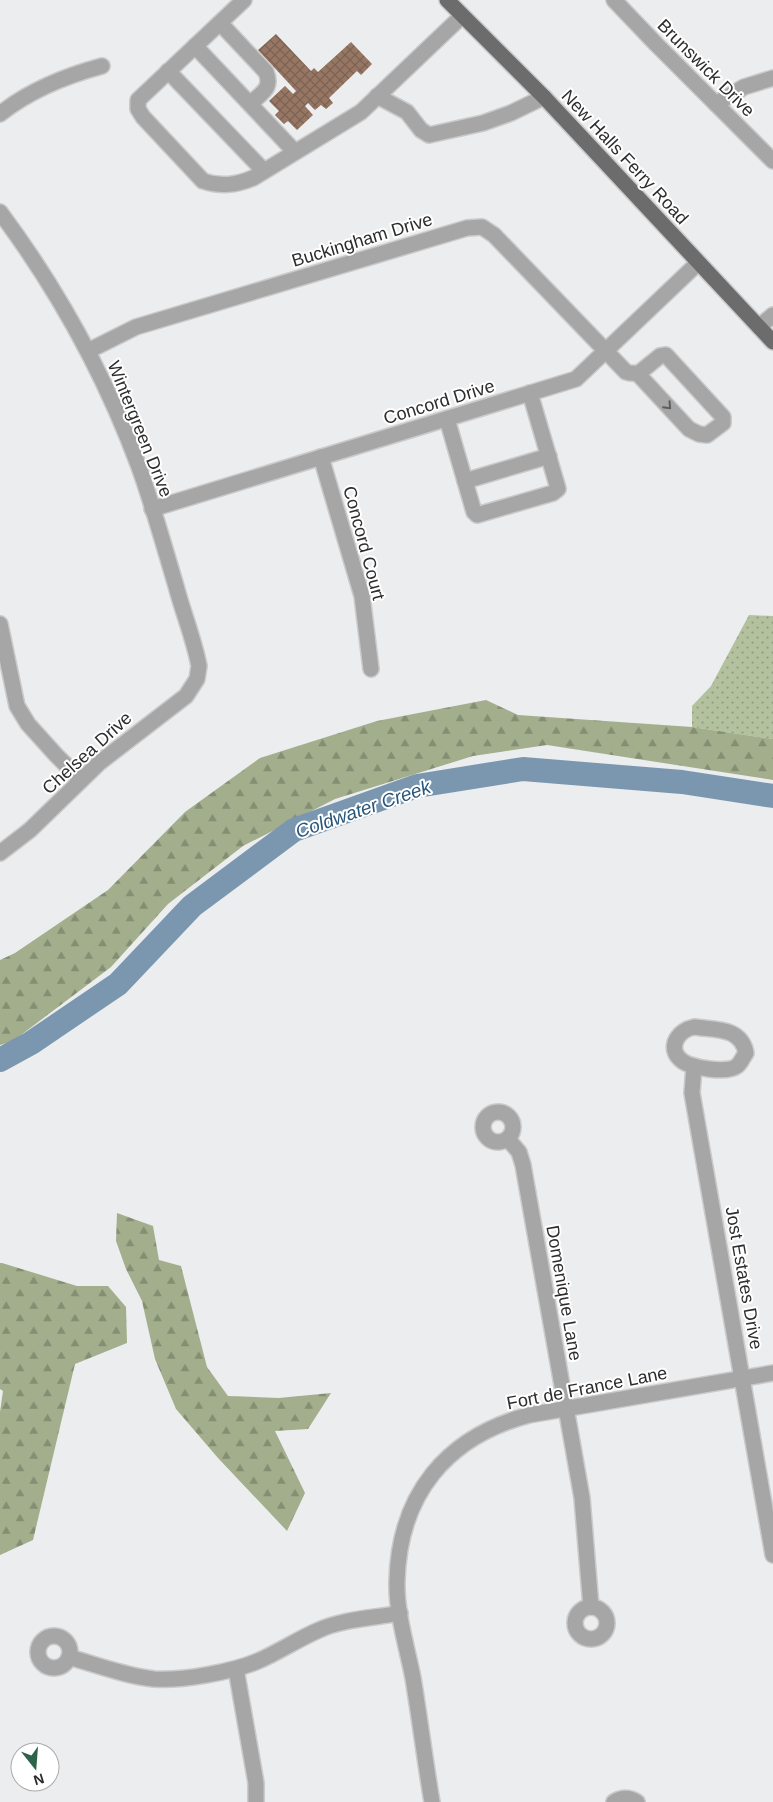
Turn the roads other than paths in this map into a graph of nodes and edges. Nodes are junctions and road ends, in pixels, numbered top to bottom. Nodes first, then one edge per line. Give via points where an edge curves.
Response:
1 (244, 0) edge
2 (447, 0) edge
3 (614, 0) edge
4 (462, 16) junction
5 (220, 23) junction
6 (195, 46) junction
7 (102, 66) dead end
8 (168, 72) junction
9 (773, 78) edge
10 (378, 96) junction
11 (544, 97) junction
12 (250, 104) junction
13 (716, 104) junction
14 (0, 114) edge
15 (296, 152) junction
16 (773, 161) edge
17 (264, 171) junction
18 (0, 212) edge
19 (698, 263) junction
20 (773, 315) edge
21 (759, 327) junction
22 (773, 342) edge
23 (88, 350) junction
24 (606, 351) junction
25 (637, 373) junction
26 (530, 393) junction
27 (447, 419) junction
28 (549, 456) junction
29 (321, 457) junction
30 (465, 480) junction
31 (152, 509) junction
32 (0, 624) edge
33 (371, 669) dead end
34 (197, 679) joint
35 (81, 780) junction
36 (0, 853) edge
37 (694, 1066) dead end
38 (508, 1139) dead end
39 (773, 1373) edge
40 (742, 1378) junction
41 (566, 1409) junction
42 (773, 1555) edge
43 (591, 1607) dead end
44 (400, 1614) junction
45 (69, 1657) dead end
46 (236, 1669) junction
47 (256, 1802) edge
48 (432, 1802) edge
49 (614, 1802) edge
50 (637, 1802) edge

1 - 5 street
2 - 4 main road, New Halls Ferry Road
3 - 13 street, Brunswick Drive
4 - 10 street
4 - 11 main road, New Halls Ferry Road
5 - 6 street
5 - 12 street via 266,72 269,80 267,88
6 - 8 street
6 - 12 street
7 - 14 street via 47,85
8 - 17 street
8 - 17 street via 138,100 138,109 203,181 216,185 240,184
9 - 13 street via 744,87
10 - 11 street via 407,112 429,135 483,123
10 - 15 street via 361,112
11 - 19 main road, New Halls Ferry Road
12 - 15 street
13 - 16 street, Brunswick Drive
15 - 17 street
18 - 23 street, Wintergreen Drive via 53,288
19 - 21 main road, New Halls Ferry Road
19 - 24 street, Concord Drive
20 - 21 street
21 - 22 main road, New Halls Ferry Road
23 - 24 street, Buckingham Drive via 136,327 467,228 482,227 494,235
23 - 31 street, Wintergreen Drive via 123,428
24 - 25 street via 626,372
24 - 26 street, Concord Drive via 576,378
25 -> 25 street via 686,426 703,435 710,434 723,422 723,417 668,357 660,356
26 - 27 street, Concord Drive
26 - 28 street
27 - 29 street, Concord Drive
27 - 30 street
28 - 30 street
28 - 30 street via 558,489 556,492 480,515 474,512
29 - 31 street, Concord Drive
29 - 33 street, Concord Court via 362,596
31 - 34 street, Wintergreen Drive via 197,656
32 - 35 street via 17,706 28,724
34 - 35 street, Chelsea Drive via 175,706 122,744
35 - 36 street, Chelsea Drive via 37,824
37 - 40 street, Jost Estates Drive via 692,1093
38 - 41 street, Domenique Lane via 523,1165
39 - 40 street, Fort de France Lane
40 - 41 street, Fort de France Lane
40 - 42 street, Jost Estates Drive
41 - 43 street, Domenique Lane via 582,1498
41 - 44 street, Fort de France Lane via 508,1420 442,1461 424,1484 403,1532 396,1583
44 - 46 street via 320,1629
44 - 48 street, Fort de France Lane
45 - 46 street via 154,1678 177,1679
46 - 47 street via 256,1783
49 - 50 street via 629,1798

